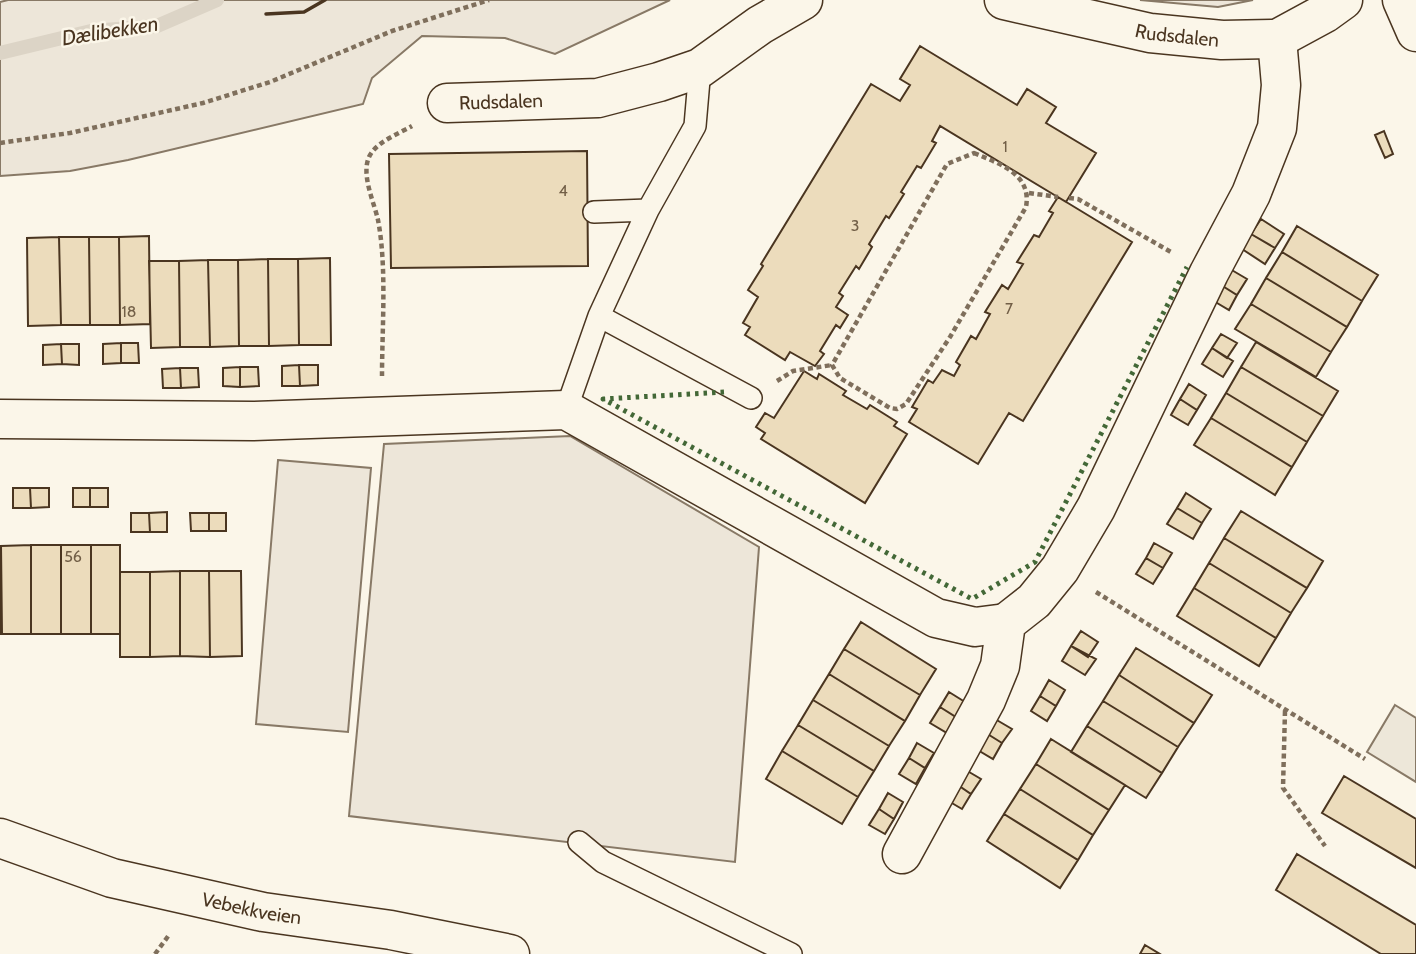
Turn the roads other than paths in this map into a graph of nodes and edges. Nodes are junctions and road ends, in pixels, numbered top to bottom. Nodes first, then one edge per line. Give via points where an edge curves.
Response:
1 (803, 0) edge
2 (1004, 0) edge
3 (1343, 0) edge
4 (1402, 0) edge
5 (1416, 32) edge
6 (1278, 39) junction
7 (700, 68) junction
8 (447, 103) road end
9 (648, 210) junction
10 (594, 212) dead end
11 (599, 316) junction
12 (751, 397) road end
13 (566, 410) junction
14 (0, 419) edge
15 (1006, 624) junction
16 (0, 838) edge
17 (579, 842) dead end
18 (902, 854) dead end
19 (510, 954) edge
20 (791, 954) edge

1 - 7 street, Rudsdalen
2 - 6 street, Rudsdalen via 1150,33 1222,40
3 - 6 street, Rudsdalen
4 - 5 street
6 - 15 street via 1281,85 1277,128 1251,194 1096,509 1060,569 1034,601
7 - 8 street, Rudsdalen via 598,98
7 - 9 lane via 695,125
9 - 10 lane
9 - 11 lane
11 - 12 lane
11 - 13 lane
13 - 14 street via 253,421
13 - 15 street via 936,618 975,627
15 - 18 street via 1000,666 986,699
16 - 19 street, Vebekkveien via 111,878 263,912 391,930
17 - 20 lane via 603,862

